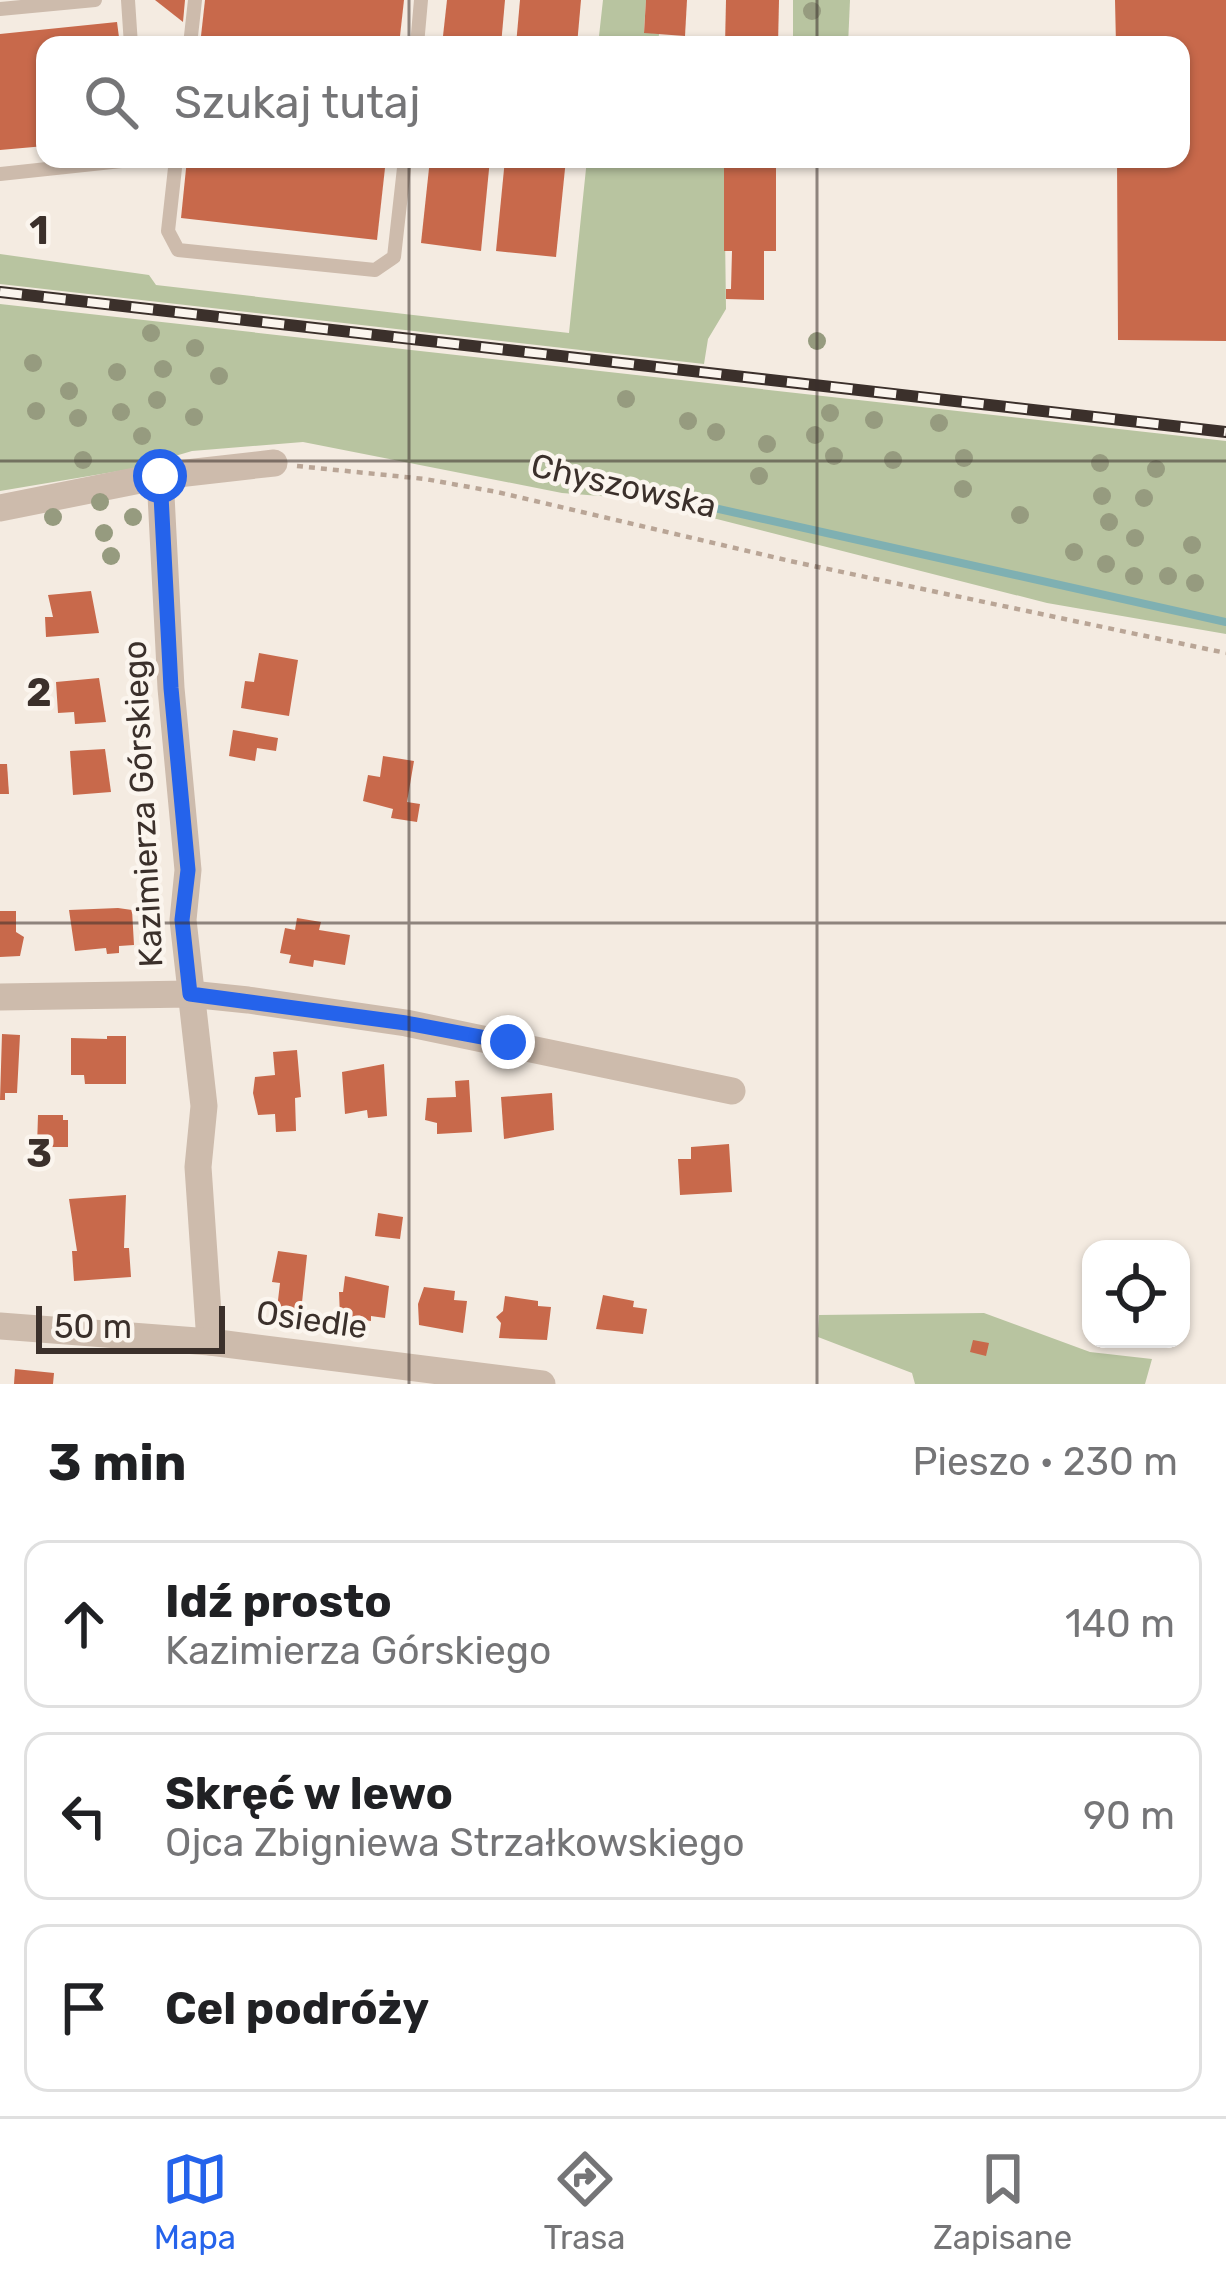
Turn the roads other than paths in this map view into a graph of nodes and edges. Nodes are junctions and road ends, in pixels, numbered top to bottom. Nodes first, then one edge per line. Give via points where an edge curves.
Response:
1 (95, 0) edge
2 (128, 0) edge
3 (195, 0) edge
4 (422, 0) edge
5 (0, 9) edge
6 (130, 36) edge
7 (191, 36) edge
8 (418, 36) edge
9 (56, 168) edge
10 (175, 168) edge
11 (404, 168) edge
12 (0, 174) edge
13 (274, 463) road end
14 (160, 476) junction
15 (0, 508) edge
16 (190, 994) junction
17 (0, 997) edge
18 (732, 1091) dead end
19 (0, 1326) edge
20 (210, 1342) junction
21 (542, 1384) edge

1 - 5 lane
2 - 6 lane
3 - 7 lane
4 - 8 lane
9 - 12 lane
10 - 11 lane via 168,231 178,250 375,270 394,257
13 - 14 street
14 - 15 street
14 - 16 street, Kazimierza Górskiego
16 - 17 street
16 - 18 street via 406,1023
16 - 20 street, Kazimierza Górskiego via 204,1106 198,1166
19 - 20 street, Osiedle
20 - 21 street, Osiedle

